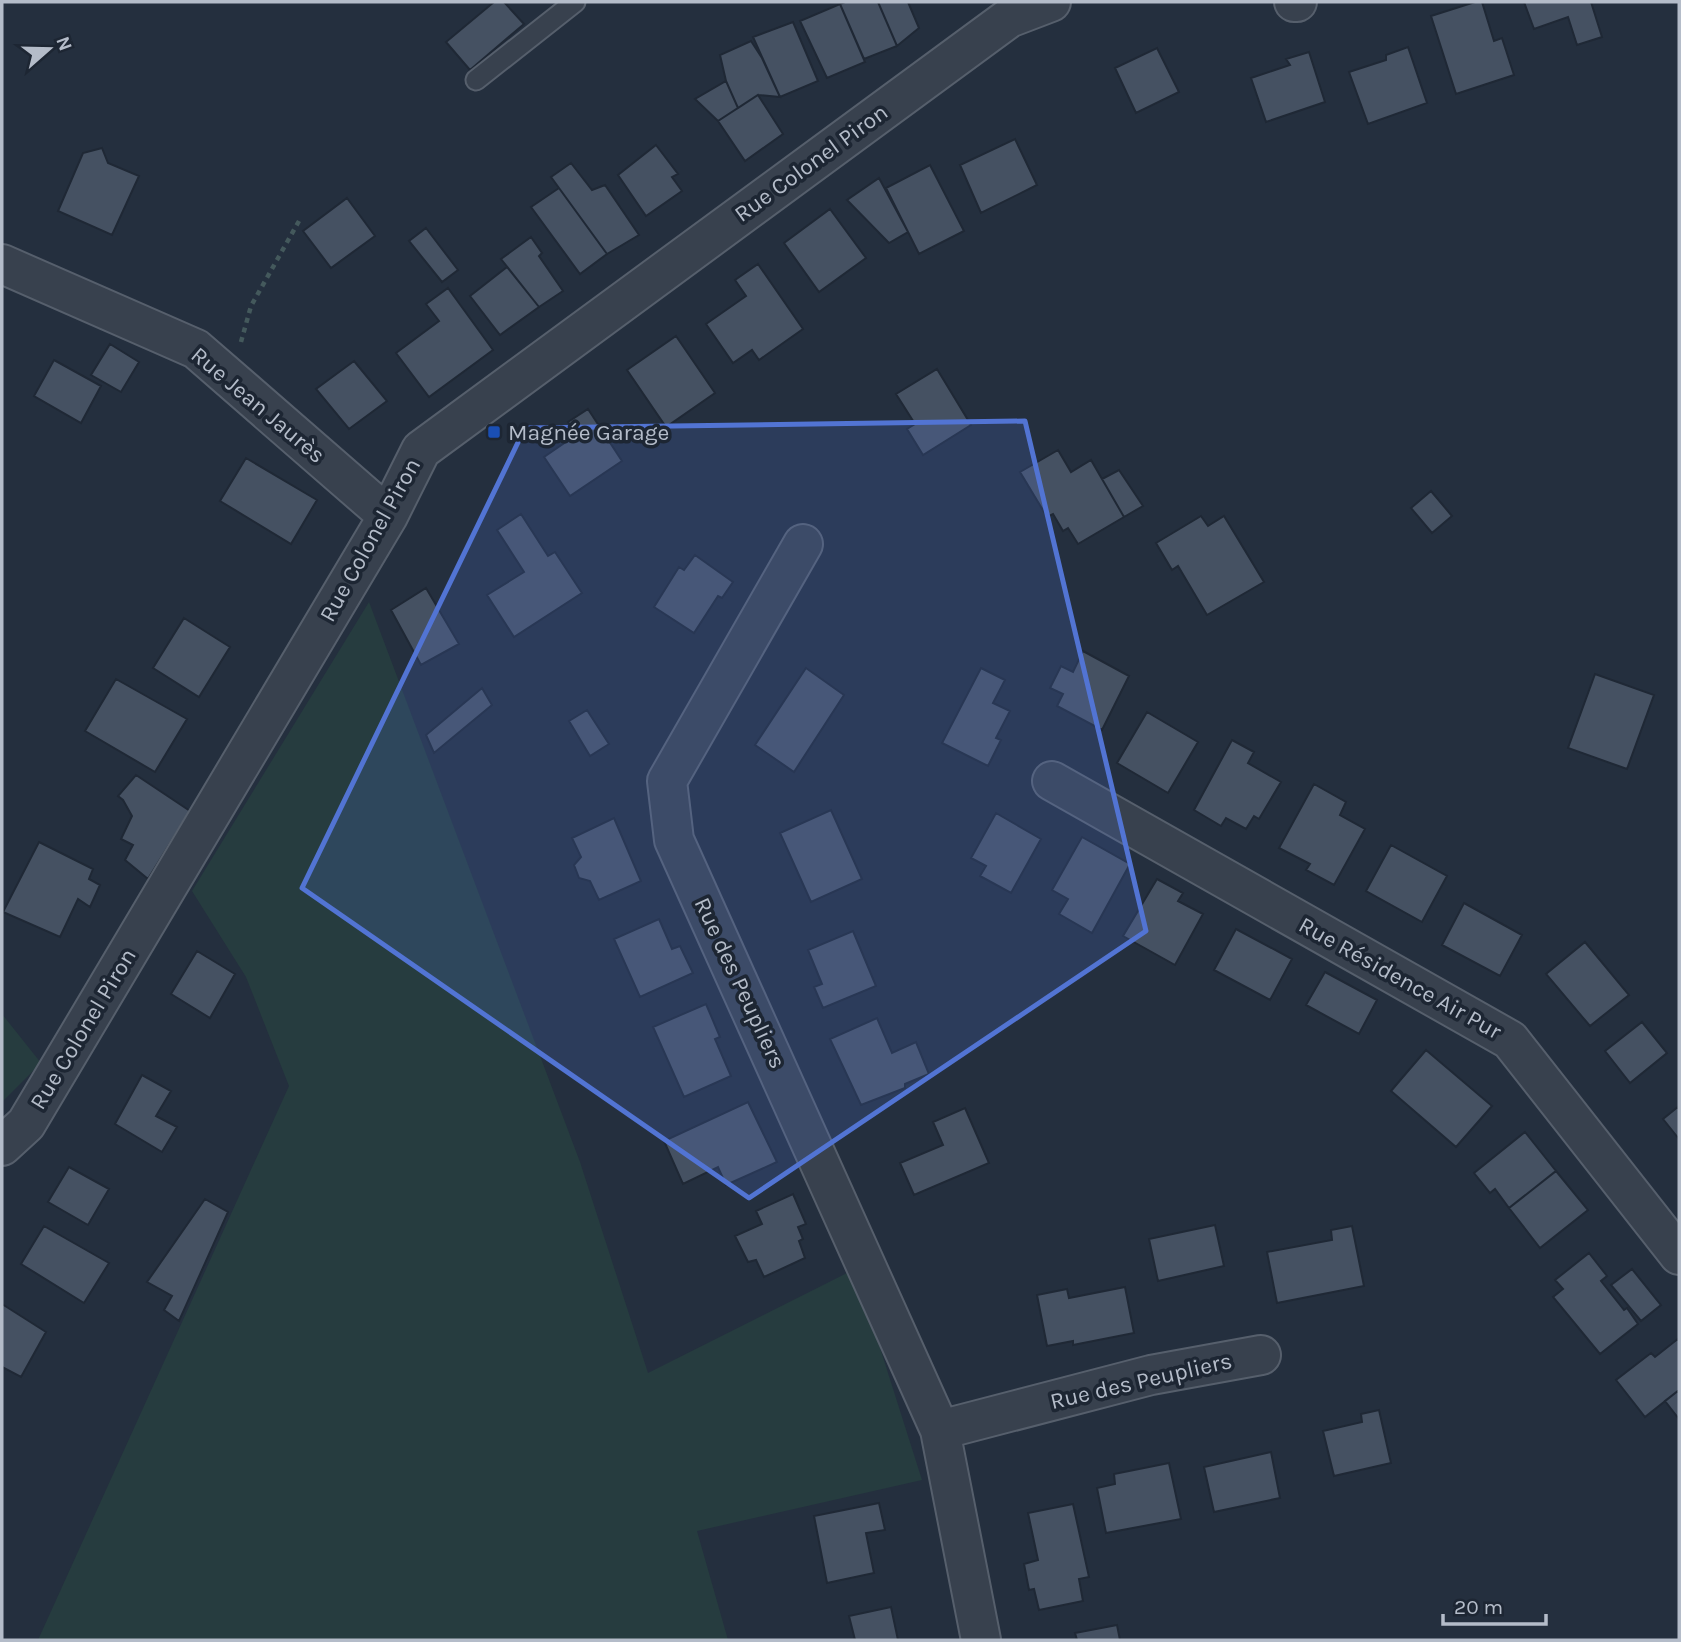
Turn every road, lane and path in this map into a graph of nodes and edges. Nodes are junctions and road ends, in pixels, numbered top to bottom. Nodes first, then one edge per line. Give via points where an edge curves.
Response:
1 (575, 2) edge
2 (1051, 2) edge
3 (476, 80) dead end
4 (299, 221) dead end
5 (2, 264) edge
6 (232, 380) junction
7 (388, 516) junction
8 (803, 544) dead end
9 (1052, 781) dead end
10 (2, 1146) edge
11 (1679, 1255) edge
12 (1261, 1355) dead end
13 (940, 1430) junction
14 (981, 1640) edge

1 - 3 lane
2 - 7 street, Rue Colonel Piron via 1009,18 421,450
4 - 6 path via 251,306
5 - 6 street, Rue Jean Jaurès via 196,349
6 - 7 street, Rue Jean Jaurès
7 - 10 street, Rue Colonel Piron via 26,1124
8 - 13 street, Rue des Peupliers via 667,781 674,840
9 - 11 street, Rue Résidence Air Pur via 1510,1040
12 - 13 street, Rue des Peupliers via 1151,1375
13 - 14 street, Rue des Peupliers

